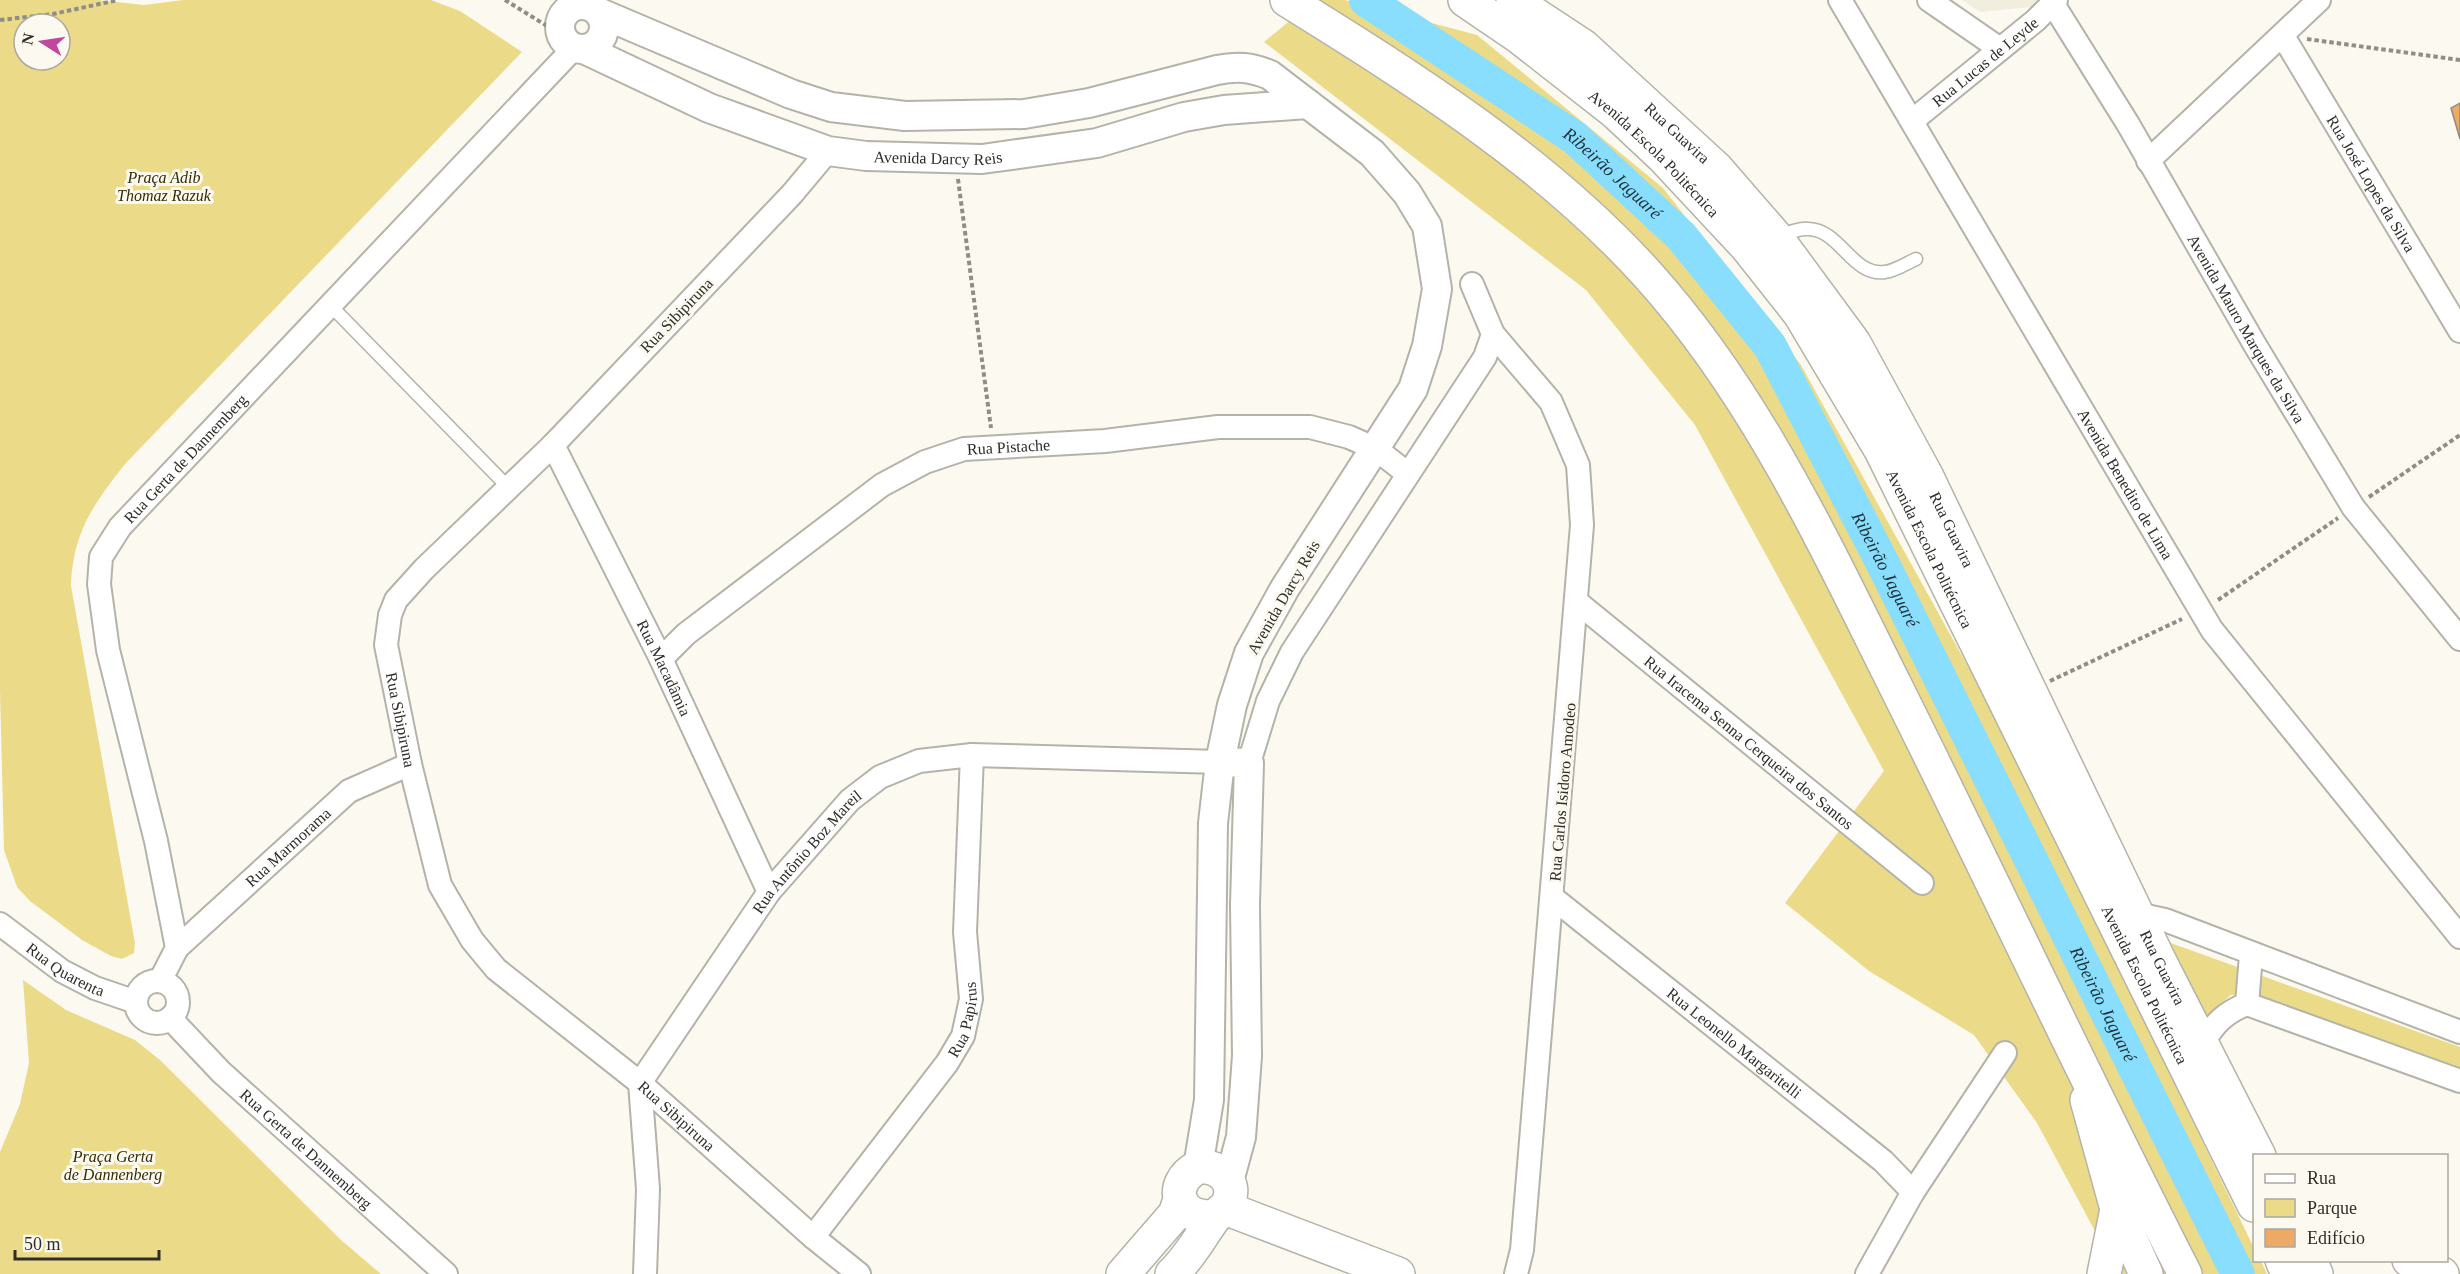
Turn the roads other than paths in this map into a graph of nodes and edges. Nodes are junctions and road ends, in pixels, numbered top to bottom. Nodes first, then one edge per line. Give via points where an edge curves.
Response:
1 (1287, 0) edge
2 (1465, 0) edge
3 (1513, 0) edge
4 (1840, 0) edge
5 (1929, 0) edge
6 (2319, 0) edge
7 (2054, 2) edge
8 (583, 6) edge
9 (2283, 36) junction
10 (573, 44) junction
11 (2000, 49) junction
12 (1308, 104) junction
13 (1912, 121) junction
14 (828, 151) junction
15 (2148, 161) junction
16 (1776, 237) junction
17 (1916, 260) dead end
18 (1472, 284) dead end
19 (332, 306) junction
20 (2460, 331) edge
21 (1493, 334) junction
22 (553, 445) junction
23 (1376, 448) junction
24 (1408, 474) junction
25 (508, 487) junction
26 (1577, 602) junction
27 (2460, 639) edge
28 (661, 658) junction
29 (972, 755) junction
30 (1220, 762) junction
31 (1249, 763) junction
32 (411, 764) junction
33 (1211, 857) junction
34 (1246, 882) junction
35 (1922, 883) dead end
36 (769, 892) junction
37 (1553, 898) junction
38 (2137, 914) junction
39 (0, 924) edge
40 (2460, 937) edge
41 (177, 948) junction
42 (2251, 955) junction
43 (160, 981) junction
44 (136, 1002) junction
45 (2247, 1004) junction
46 (170, 1018) junction
47 (2460, 1032) edge
48 (2065, 1036) junction
49 (2202, 1044) junction
50 (2004, 1053) dead end
51 (2460, 1081) edge
52 (640, 1083) junction
53 (2230, 1127) junction
54 (2258, 1154) edge
55 (1198, 1167) junction
56 (1913, 1192) junction
57 (1180, 1200) junction
58 (1223, 1202) junction
59 (2253, 1202) edge
60 (2117, 1209) junction
61 (813, 1237) junction
62 (2289, 1262) edge
63 (2414, 1262) edge
64 (2310, 1268) edge
65 (446, 1274) edge
66 (645, 1274) edge
67 (859, 1274) edge
68 (1123, 1274) edge
69 (1172, 1274) edge
70 (1398, 1274) edge
71 (1516, 1274) edge
72 (1867, 1274) edge
73 (2104, 1274) edge
74 (2146, 1274) edge
75 (2185, 1274) edge
76 (2442, 1274) edge

1 - 48 main road via 1400,70 1531,164 1649,276 1699,338 1798,490
2 - 53 main road, Avenida Escola Politécnica via 1615,112 1655,149 1747,247 1800,314 1881,450
3 - 16 main road, Rua Guavira via 1583,46 1641,97 1717,169
4 - 13 street, Avenida Benedito de Lima
5 - 11 street
6 - 9 street
7 - 11 street, Rua Lucas de Leyde
7 - 15 street, Avenida Mauro Marques da Silva
8 - 10 street via 563,15
8 - 10 street via 604,24 603,36 595,45
8 - 12 street, Avenida Darcy Reis via 791,94 831,107 905,116 1024,114 1089,103 1236,66 1270,75
9 - 15 street
9 - 20 street, Rua José Lopes da Silva
10 - 14 street, Avenida Darcy Reis via 709,108
10 - 19 street, Rua Gerta de Dannemberg
11 - 13 street, Rua Lucas de Leyde
12 - 14 street, Avenida Darcy Reis via 1224,110 1184,117 1096,143 982,159 910,159
12 - 23 street, Avenida Darcy Reis via 1372,153 1407,194 1427,226 1437,289 1428,346 1413,389
13 - 40 street, Avenida Benedito de Lima via 2212,630
14 - 22 street, Rua Sibipiruna via 792,194
15 - 27 street, Avenida Mauro Marques da Silva via 2353,507
16 - 17 lane via 1812,228 1827,235 1865,268 1885,272
16 - 38 main road, Rua Guavira via 1854,343 1886,398 2032,690
18 - 21 street
19 - 25 lane
19 - 41 street, Rua Gerta de Dannemberg via 120,527 101,557 99,584 108,650 156,841
21 - 24 street via 1474,376
21 - 26 street, Rua Carlos Isidoro Amodeo via 1551,402 1578,465 1582,525
22 - 25 street, Rua Sibipiruna
22 - 28 street, Rua Macadâmia
23 - 24 street, Rua Pistache
23 - 28 street, Rua Pistache via 1310,427 1218,427 1105,441 964,449 925,462 882,485 686,634
23 - 30 street, Avenida Darcy Reis via 1285,588 1249,653 1232,705
24 - 31 street via 1292,652 1269,701
25 - 32 street, Rua Sibipiruna via 424,569 396,600 390,615 386,645
26 - 35 street, Rua Iracema Senna Cerqueira dos Santos
26 - 37 street, Rua Carlos Isidoro Amodeo
28 - 36 street, Rua Macadâmia
29 - 30 street, Rua Antônio Boz Mareil
29 - 36 street, Rua Antônio Boz Mareil via 919,761 880,777 850,800
29 - 61 street, Rua Papirus via 965,932 970,999 963,1036 947,1063
30 - 31 street, Rua Antônio Boz Mareil
30 - 33 street, Avenida Darcy Reis
31 - 34 street
32 - 41 street, Rua Marmorama via 349,791
32 - 52 street, Rua Sibipiruna via 440,885 471,940 496,969
33 - 34 street via 1231,863
33 - 55 street, Avenida Darcy Reis via 1209,1100
34 - 58 street via 1247,1056 1241,1137
36 - 52 street, Rua Antônio Boz Mareil
37 - 56 street, Rua Leonello Margaritelli via 1883,1161
37 - 71 street, Rua Carlos Isidoro Amodeo via 1522,1250
38 - 42 street via 2165,920
38 - 49 main road, Rua Guavira
39 - 44 street, Rua Quarenta via 62,971
41 - 43 street
42 - 45 street
42 - 47 street
43 - 44 street via 142,987
43 - 46 street via 176,993 177,1006
44 - 46 street via 139,1013 150,1022
45 - 49 street via 2217,1020
45 - 51 street
46 - 65 street, Rua Gerta de Dannemberg via 220,1072
48 - 60 main road via 2098,1132
48 - 75 main road
49 - 53 main road, Rua Guavira
50 - 56 street
52 - 61 street, Rua Sibipiruna
52 - 66 street via 648,1189
53 - 54 main road, Rua Guavira
53 - 59 main road, Avenida Escola Politécnica
55 - 57 main road via 1182,1179
55 - 58 main road via 1216,1168
56 - 72 street
57 - 58 main road via 1194,1216 1205,1218
57 - 68 main road via 1175,1214
58 - 69 main road via 1186,1261
58 - 70 main road
60 - 73 main road
60 - 74 main road
61 - 67 street, Rua Sibipiruna
62 - 64 main road
63 - 76 main road

